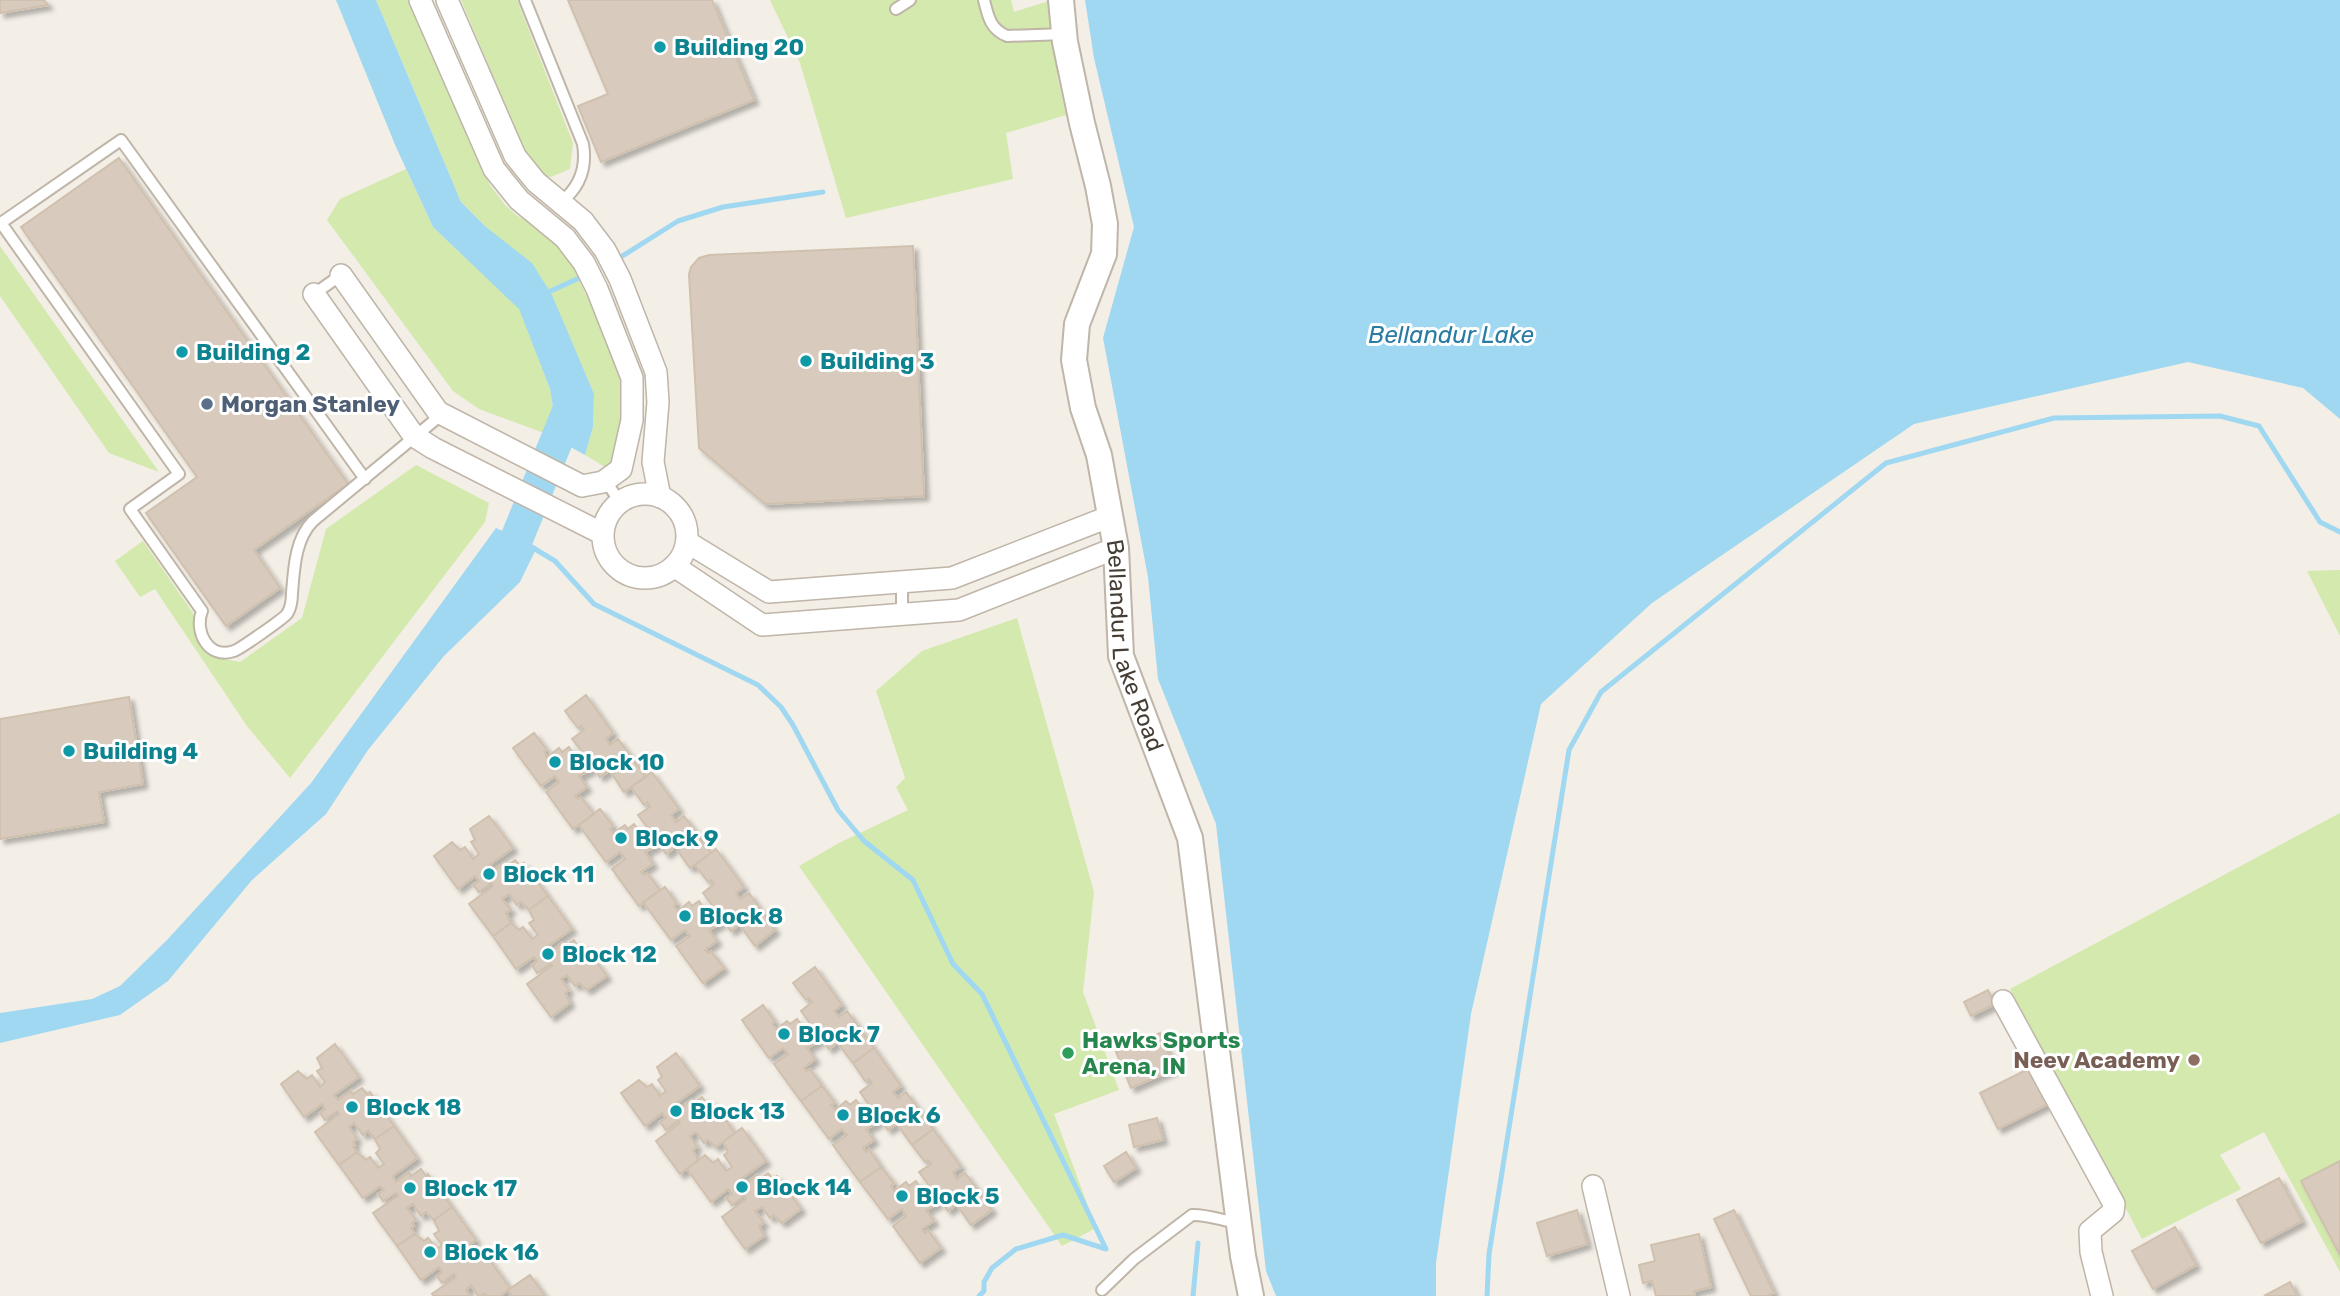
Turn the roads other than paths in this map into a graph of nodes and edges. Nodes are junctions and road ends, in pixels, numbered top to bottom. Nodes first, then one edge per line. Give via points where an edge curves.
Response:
1 (420, 0) edge
2 (447, 0) edge
3 (525, 0) edge
4 (910, 0) edge
5 (984, 0) edge
6 (1061, 0) edge
7 (896, 9) dead end
8 (1065, 34) junction
9 (561, 202) junction
10 (341, 275) joint
11 (314, 294) joint
12 (442, 415) junction
13 (416, 437) junction
14 (365, 479) junction
15 (605, 480) junction
16 (660, 497) junction
17 (620, 502) junction
18 (1111, 516) junction
19 (603, 534) junction
20 (687, 541) junction
21 (1116, 548) junction
22 (674, 566) junction
23 (902, 582) junction
24 (741, 592) junction
25 (902, 615) junction
26 (2003, 1000) dead end
27 (1593, 1186) dead end
28 (1238, 1223) junction
29 (1102, 1290) dead end
30 (1251, 1296) edge
31 (1619, 1296) edge
32 (2102, 1296) edge

1 - 15 street via 494,169 519,200 576,251 591,275 627,365 634,401 629,441 621,469
2 - 9 street via 515,156 536,182
3 - 9 lane via 583,144 585,163 580,181
4 - 7 lane
5 - 8 lane via 989,21 1007,36
6 - 8 street, Bellandur Lake Road
8 - 18 street, Bellandur Lake Road via 1105,224 1104,254 1077,324 1074,359
9 - 16 street via 583,221 613,264 656,372 653,462
10 - 11 lane
10 - 12 street
11 - 13 street
12 - 13 lane
12 - 15 street via 582,486
13 - 14 lane
13 - 19 street
14 - 14 lane via 301,536 286,615 235,651 207,644 199,631 202,611 130,509 178,474 1,223 121,140
15 - 17 lane
16 - 17 street via 640,494
16 - 20 street via 679,511
17 - 19 street via 606,520
18 - 21 street, Bellandur Lake Road
18 - 23 street via 951,578
19 - 22 street via 612,563 631,576 653,578
20 - 22 street
20 - 24 street
21 - 25 street via 959,610
21 - 28 street, Bellandur Lake Road via 1121,656 1190,838
22 - 24 street
23 - 24 street
23 - 25 lane
24 - 25 street via 762,625
26 - 32 street via 2115,1204 2113,1212 2090,1231
27 - 31 street
28 - 29 lane via 1192,1215
28 - 30 street, Bellandur Lake Road

